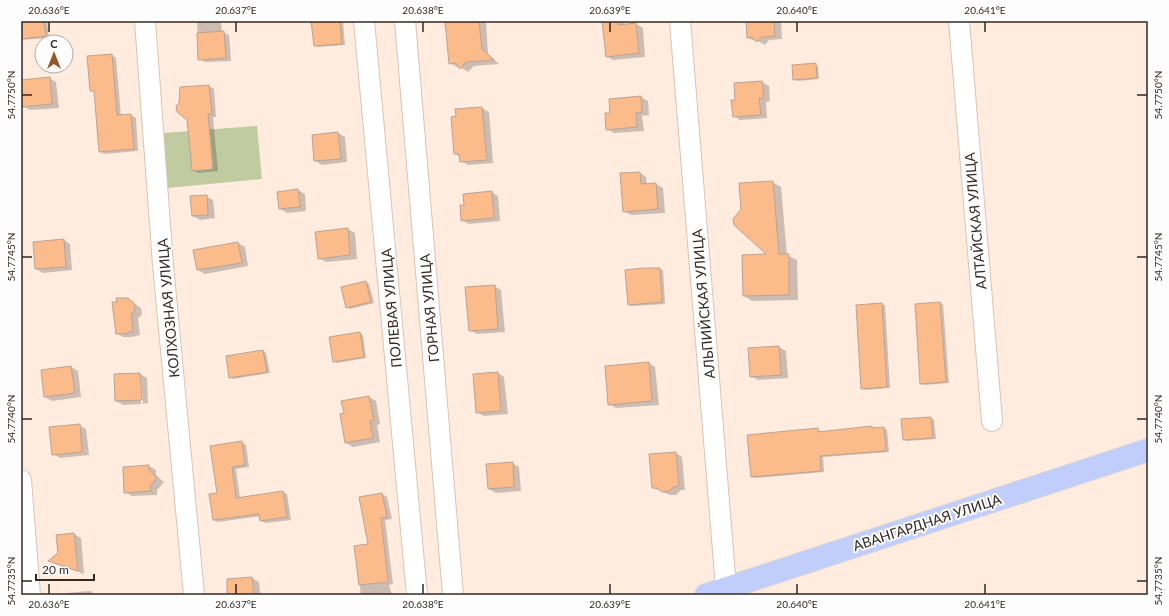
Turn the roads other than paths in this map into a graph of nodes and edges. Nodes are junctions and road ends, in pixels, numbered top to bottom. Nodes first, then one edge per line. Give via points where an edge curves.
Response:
1 (144, 21) edge
2 (364, 21) edge
3 (405, 21) edge
4 (680, 21) edge
5 (959, 21) edge
6 (992, 421) dead end
7 (1148, 450) edge
8 (21, 480) edge
9 (726, 588) junction
10 (30, 595) edge
11 (194, 595) edge
12 (417, 595) edge
13 (453, 595) edge
14 (706, 595) edge

1 - 11 street, КОЛХОЗНАЯ УЛИЦА via 163,265
2 - 12 street, ПОЛЕВАЯ УЛИЦА
3 - 13 street, ГОРНАЯ УЛИЦА
4 - 9 street, АЛЬПИЙСКАЯ УЛИЦА
5 - 6 street, АЛТАЙСКАЯ УЛИЦА
7 - 9 main road, АВАНГАРДНАЯ УЛИЦА
8 - 10 street
9 - 14 main road, АВАНГАРДНАЯ УЛИЦА

